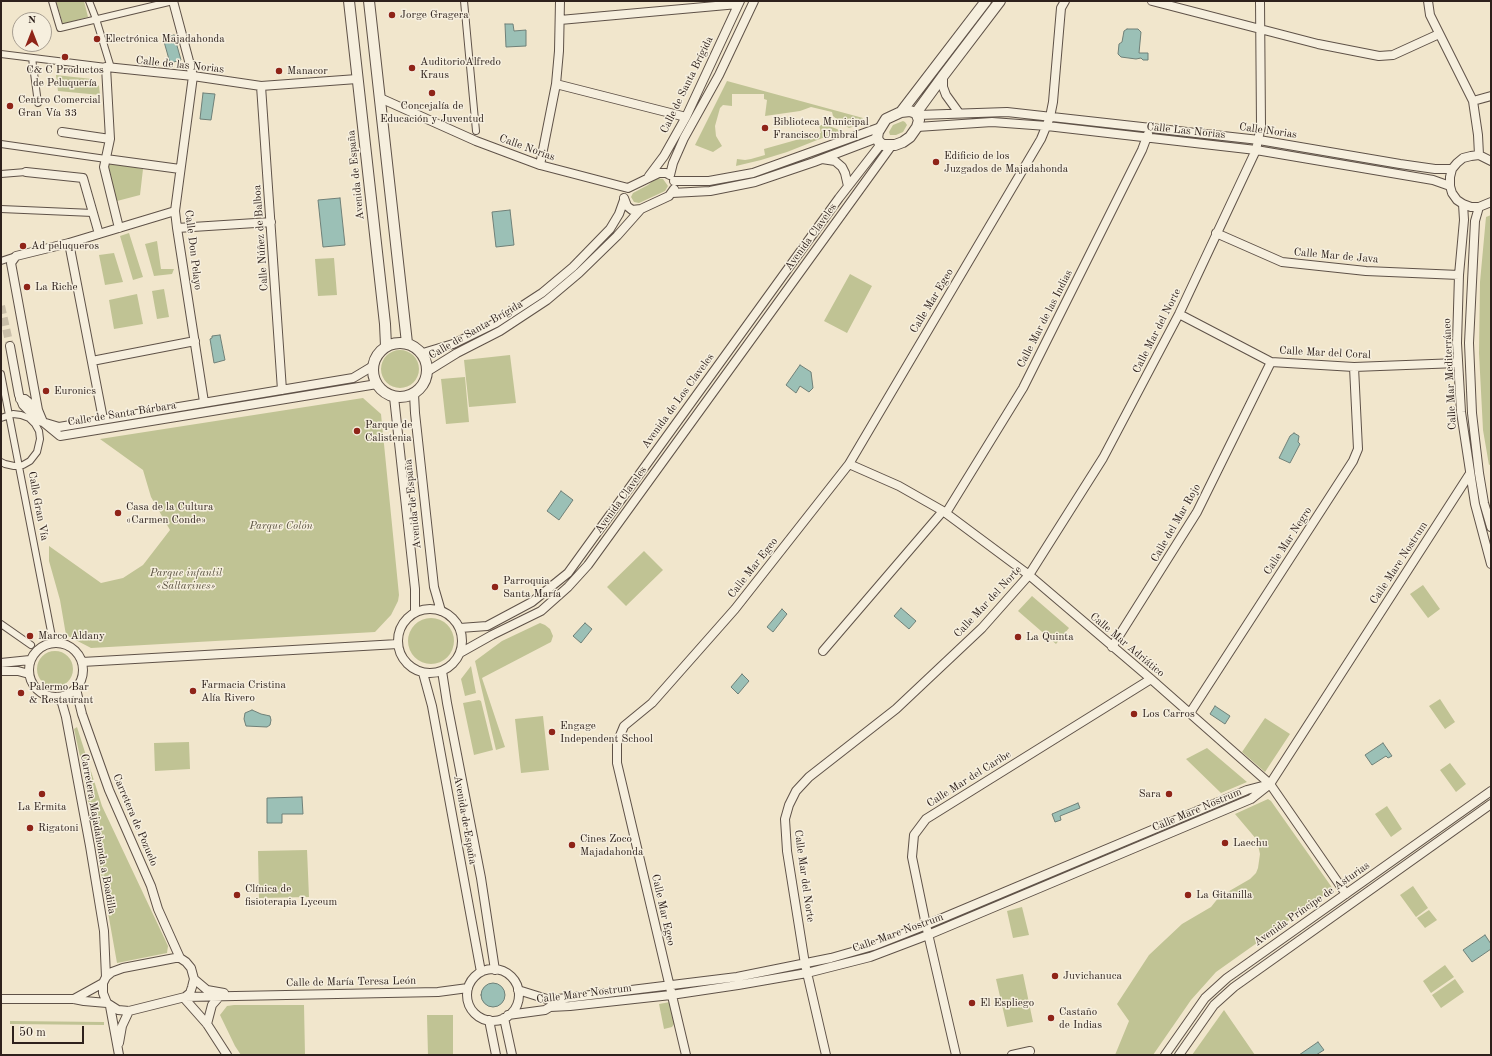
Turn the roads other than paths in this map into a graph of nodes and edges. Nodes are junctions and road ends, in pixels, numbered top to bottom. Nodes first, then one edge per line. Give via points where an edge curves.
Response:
1 (52, 1) edge
2 (89, 1) edge
3 (173, 1) edge
4 (349, 1) edge
5 (369, 1) edge
6 (464, 1) edge
7 (560, 1) edge
8 (754, 1) edge
9 (986, 1) edge
10 (1000, 1) edge
11 (1065, 1) edge
12 (1152, 1) edge
13 (1260, 1) edge
14 (1428, 1) edge
15 (739, 2) edge
16 (692, 5) edge
17 (96, 19) junction
18 (560, 20) junction
19 (1259, 29) junction
20 (1439, 34) junction
21 (1, 54) edge
22 (32, 58) junction
23 (108, 68) junction
24 (193, 76) junction
25 (942, 76) junction
26 (358, 79) junction
27 (556, 84) junction
28 (261, 86) junction
29 (1491, 96) edge
30 (380, 98) junction
31 (1473, 100) junction
32 (38, 103) dead end
33 (901, 112) junction
34 (959, 113) junction
35 (917, 114) junction
36 (686, 117) junction
37 (1050, 117) junction
38 (1046, 126) junction
39 (880, 127) junction
40 (917, 127) junction
41 (1150, 128) junction
42 (476, 131) dead end
43 (62, 132) dead end
44 (1147, 138) junction
45 (110, 139) junction
46 (1259, 140) junction
47 (879, 141) junction
48 (1, 144) edge
49 (892, 145) junction
50 (1256, 150) junction
51 (1479, 156) junction
52 (106, 159) junction
53 (821, 159) junction
54 (1491, 161) edge
55 (540, 165) junction
56 (1452, 169) junction
57 (180, 170) junction
58 (26, 172) joint
59 (1, 174) edge
60 (649, 176) junction
61 (672, 178) junction
62 (848, 186) junction
63 (1450, 186) junction
64 (628, 188) junction
65 (672, 193) junction
66 (624, 200) junction
67 (1491, 202) edge
68 (1463, 204) junction
69 (1479, 207) junction
70 (1, 209) edge
71 (641, 209) junction
72 (175, 211) junction
73 (93, 212) junction
74 (271, 222) junction
75 (119, 228) junction
76 (176, 228) junction
77 (1216, 233) junction
78 (99, 234) junction
79 (69, 243) junction
80 (16, 256) junction
81 (1, 261) edge
82 (1459, 275) junction
83 (1179, 314) junction
84 (194, 341) junction
85 (407, 343) junction
86 (10, 346) tunnel mouth
87 (386, 346) junction
88 (422, 353) junction
89 (92, 361) junction
90 (1271, 362) junction
91 (1458, 363) junction
92 (373, 366) junction
93 (1354, 367) junction
94 (428, 371) junction
95 (1, 374) edge
96 (377, 384) junction
97 (282, 390) junction
98 (414, 394) junction
99 (394, 397) junction
100 (20, 399) junction
101 (204, 402) junction
102 (38, 410) junction
103 (9, 415) junction
104 (1, 418) edge
105 (103, 419) junction
106 (43, 422) junction
107 (1, 462) edge
108 (849, 464) junction
109 (19, 465) junction
110 (1469, 475) junction
111 (945, 512) junction
112 (1491, 527) edge
113 (1491, 564) edge
114 (1029, 575) junction
115 (441, 611) junction
116 (415, 612) junction
117 (1, 624) edge
118 (460, 628) junction
119 (53, 642) junction
120 (398, 644) junction
121 (31, 646) dead end
122 (1112, 647) junction
123 (823, 651) dead end
124 (460, 653) junction
125 (30, 660) junction
126 (82, 662) junction
127 (1, 663) edge
128 (442, 671) junction
129 (1, 672) edge
130 (423, 673) junction
131 (29, 674) junction
132 (1151, 679) junction
133 (76, 689) junction
134 (57, 697) junction
135 (1190, 713) junction
136 (1270, 784) junction
137 (1491, 791) edge
138 (1491, 804) edge
139 (1346, 894) junction
140 (926, 925) junction
141 (928, 935) junction
142 (180, 958) junction
143 (805, 964) junction
144 (495, 970) junction
145 (480, 972) junction
146 (807, 973) junction
147 (194, 979) junction
148 (105, 980) junction
149 (669, 985) junction
150 (468, 988) junction
151 (518, 990) junction
152 (671, 995) junction
153 (235, 996) junction
154 (219, 997) junction
155 (185, 998) junction
156 (1, 999) edge
157 (74, 999) junction
158 (109, 1004) junction
159 (550, 1004) junction
160 (129, 1011) junction
161 (506, 1017) junction
162 (489, 1020) junction
163 (207, 1024) junction
164 (1030, 1051) dead end
165 (118, 1053) edge
166 (228, 1055) edge
167 (496, 1055) edge
168 (512, 1055) edge
169 (686, 1055) edge
170 (826, 1055) edge
171 (956, 1055) edge
172 (1012, 1055) edge
173 (1164, 1055) edge
174 (1179, 1055) edge

1 - 17 street via 60,28
2 - 17 street
3 - 17 street
3 - 24 street
4 - 26 street, Avenida de España
5 - 30 street
6 - 42 street
7 - 18 street
8 - 61 street, Calle de Santa Brígida via 719,75 684,138 673,163
9 - 33 street
10 - 25 street
11 - 37 street, Calle Mar Egeo via 1061,8
12 - 19 street
13 - 19 street, Calle Mar del Norte
14 - 20 street via 1430,15
15 - 16 street
15 - 36 street, Calle de Santa Brígida
16 - 18 street
17 - 23 street
18 - 27 street
19 - 20 street via 1379,56 1393,55
19 - 46 street, Calle Mar del Norte
20 - 31 street
21 - 22 street, Calle de las Norias
22 - 23 street, Calle de las Norias
22 - 32 street
23 - 24 street, Calle de las Norias
23 - 45 street
24 - 28 street, Calle de las Norias
24 - 57 street, Calle Don Pelayo
25 - 34 street via 946,95
25 - 35 street
26 - 28 street, Calle de las Norias
26 - 87 street, Avenida de España
27 - 36 street
27 - 55 street
28 - 74 street, Calle Núñez de Balboa
29 - 31 street
30 - 55 street, Calle Norias via 476,141
30 - 85 street
31 - 51 street
33 - 35 street via 910,111
33 - 39 street via 886,119
34 - 35 street, Calle Norias
34 - 37 street, Calle Norias via 1007,112
35 - 40 street
36 - 60 street, Calle de Santa Brígida via 664,156
37 - 38 street, Calle Mar Egeo
37 - 41 street, Calle Norias
38 - 40 street, Calle Las Norias via 992,122
38 - 44 street, Calle Las Norias
38 - 108 street, Calle Mar Egeo via 1041,139
39 - 47 street
39 - 61 street via 753,173 709,181
40 - 49 street via 910,137
41 - 44 street, Calle Mar de las Indias
41 - 46 street, Calle Norias
43 - 45 street
44 - 50 street, Calle Las Norias
44 - 111 street, Calle Mar de las Indias via 1023,388
45 - 52 street
46 - 50 street, Calle Mar del Norte
46 - 56 street, Calle Norias via 1400,164
47 - 49 street
47 - 53 street
47 - 62 street, Avenida de Los Claveles
48 - 52 street
49 - 124 street, Avenida Claveles via 588,566 541,611
50 - 63 street, Calle Las Norias via 1433,180
50 - 77 street, Calle Mar del Norte
51 - 54 street
51 - 56 street via 1463,158
52 - 57 street
52 - 75 street via 104,167
53 - 62 street via 835,161 842,167
53 - 65 street via 755,182 710,192
55 - 64 street, Calle Norias
56 - 63 street
57 - 72 street, Calle Don Pelayo
58 - 59 street
58 - 73 street via 83,178
60 - 61 street via 666,173
60 - 64 street
61 - 65 street, Calle de Santa Brígida via 675,187
62 - 118 street, Avenida de Los Claveles via 568,573 532,602 487,626
63 - 68 street via 1457,200
64 - 66 street, Calle de Santa Brígida
65 - 71 street
66 - 71 street via 632,210
66 - 88 street, Calle de Santa Brígida via 610,229 573,267 542,293 496,323 453,344
67 - 69 street
68 - 69 street
68 - 82 street, Calle Mar Mediterráneo
69 - 112 street, Calle Mar Mediterráneo via 1469,344 1472,412 1479,473
70 - 73 street
71 - 94 street, Calle de Santa Brígida via 579,273 547,300 500,331
72 - 75 street
72 - 76 street, Calle Don Pelayo
73 - 78 street
74 - 76 street
74 - 97 street, Calle Núñez de Balboa
75 - 78 street
76 - 84 street, Calle Don Pelayo
77 - 82 street, Calle Mar de Java via 1282,262 1366,271
77 - 83 street, Calle Mar del Norte
78 - 79 street
79 - 80 street
79 - 89 street
80 - 81 street
80 - 102 street via 11,263
82 - 91 street, Calle Mar Mediterráneo
83 - 90 street, Calle Mar del Coral
83 - 114 street, Calle Mar del Norte via 1103,458
84 - 89 street
84 - 101 street, Calle Don Pelayo
85 - 87 street
85 - 88 street
86 - 100 street
87 - 92 street
88 - 94 street
89 - 105 street
90 - 93 street, Calle Mar del Coral
90 - 122 street, Calle del Mar Rojo via 1197,512
91 - 93 street, Calle Mar del Coral
91 - 110 street, Calle Mar Mediterráneo
92 - 96 street via 373,376
92 - 97 street, Calle de Santa Bárbara via 353,378
93 - 135 street, Calle Mar Negro via 1358,449 1353,461
94 - 98 street via 426,380
95 - 103 street, Calle Gran Vía
96 - 99 street via 384,392
96 - 106 street, Calle de Santa Bárbara via 60,436
97 - 101 street, Calle de Santa Bárbara
98 - 99 street
98 - 115 street, Avenida de España via 434,587
99 - 116 street, Avenida de España via 415,589
100 - 102 street via 25,399
100 - 106 street via 23,406
101 - 105 street, Calle de Santa Bárbara
102 - 106 street
103 - 104 street
103 - 109 street, Calle Gran Vía
103 - 109 street via 29,418 40,435 36,455 30,461
105 - 106 street, Calle de Santa Bárbara via 60,427
107 - 109 street
108 - 111 street, Calle Mar Adriático via 899,486
108 - 149 street, Calle Mar Egeo via 735,609 652,703 624,726 617,743 617,763
109 - 119 street, Calle Gran Vía
110 - 113 street, Calle Mar Mediterráneo via 1474,504
110 - 136 street, Calle Mare Nostrum
111 - 114 street, Calle Mar Adriático
111 - 123 street, Calle Mar de las Indias
114 - 122 street, Calle Mar Adriático
114 - 143 street, Calle Mar del Norte via 982,628 896,709 809,777 788,804 785,819 787,851
115 - 116 street via 432,609
115 - 118 street via 449,615
116 - 120 street via 400,628
117 - 121 street
118 - 124 street
119 - 125 street via 42,646
119 - 126 street via 72,648
120 - 126 street
120 - 130 street via 400,654 406,662 413,669
122 - 132 street, Calle Mar Adriático
124 - 128 street via 453,664
125 - 127 street
125 - 131 street
126 - 133 street via 82,680
128 - 130 street
128 - 144 street, Avenida de España
129 - 131 street via 18,670
130 - 145 street, Avenida de España via 432,706
131 - 134 street via 42,694
132 - 135 street, Calle Mar Adriático
132 - 140 street, Calle Mar del Caribe via 926,818 914,835 912,857
133 - 134 street
133 - 142 street, Carretera de Pozuelo via 82,714 109,790
134 - 148 street, Carretera Majadahonda a Boadilla via 66,717 90,846 104,931
135 - 136 street, Calle Mar Adriático
136 - 139 street, Calle Mar Adriático
136 - 140 street, Calle Mare Nostrum via 1247,790
136 - 141 street, Calle Mare Nostrum via 1245,802
137 - 139 street, Avenida Príncipe de Asturias
138 - 174 street, Avenida Príncipe de Asturias via 1234,987 1214,1005
139 - 173 street, Avenida Príncipe de Asturias via 1227,978 1205,998
140 - 141 street, Calle Mar del Caribe
140 - 143 street, Calle Mare Nostrum via 873,946
141 - 146 street, Calle Mare Nostrum via 870,957
141 - 171 street, Calle Mar del Caribe
142 - 147 street, Carretera de Pozuelo via 191,968
142 - 148 street via 123,968 112,972
143 - 146 street, Calle Mar del Norte
143 - 149 street, Calle Mare Nostrum via 737,977
144 - 145 street
144 - 151 street via 510,976
145 - 150 street
146 - 152 street, Calle Mare Nostrum
146 - 170 street, Calle Mar del Norte
147 - 153 street, Calle de María Teresa León via 207,990
147 - 155 street via 190,993
148 - 157 street
148 - 158 street, Carretera Majadahonda a Boadilla via 103,993
149 - 152 street, Calle Mar Egeo
149 - 159 street, Calle Mare Nostrum
150 - 153 street, Calle de María Teresa León via 438,992
150 - 162 street via 468,1003 471,1009
151 - 159 street, Calle Mare Nostrum via 541,996
151 - 161 street via 517,1004
152 - 159 street, Calle Mare Nostrum via 570,1006
152 - 169 street, Calle Mar Egeo
153 - 154 street, Calle de María Teresa León
154 - 155 street, Calle de María Teresa León
154 - 163 street via 212,1005
155 - 160 street, Calle de María Teresa León
155 - 163 street
156 - 157 street
157 - 158 street
158 - 160 street via 118,1010
158 - 165 street
159 - 161 street, Calle Mare Nostrum via 545,1010
160 - 165 street via 122,1026
161 - 162 street
161 - 168 street
162 - 167 street
163 - 166 street
164 - 172 street

